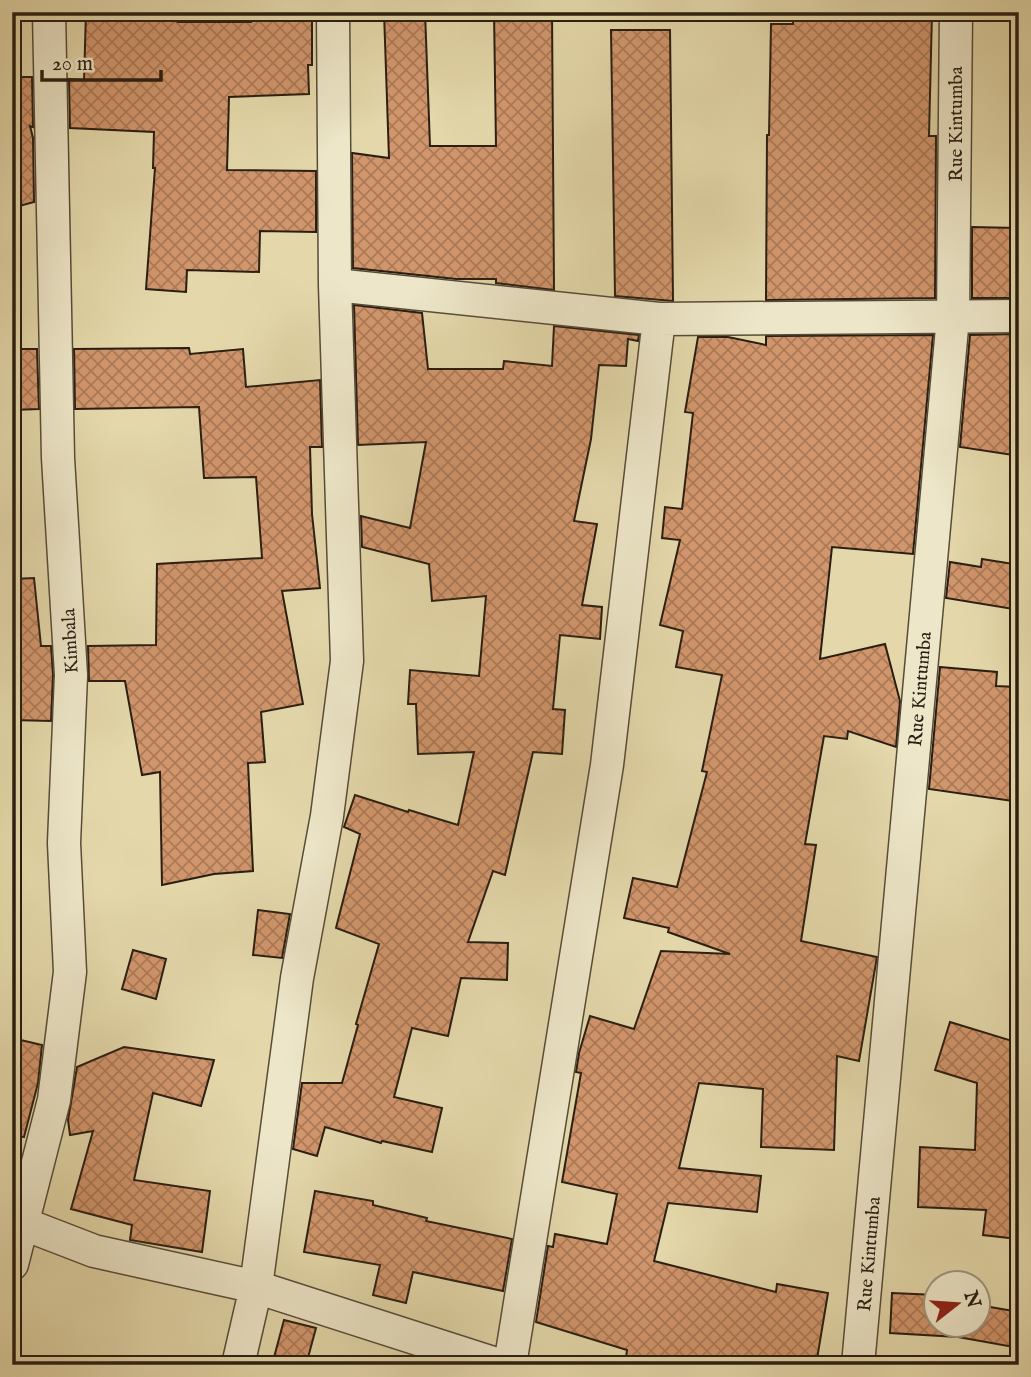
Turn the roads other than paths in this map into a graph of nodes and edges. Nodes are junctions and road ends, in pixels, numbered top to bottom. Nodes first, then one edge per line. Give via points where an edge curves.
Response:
1 (48, 12) edge
2 (333, 12) edge
3 (956, 12) edge
4 (335, 285) junction
5 (1019, 316) edge
6 (953, 317) junction
7 (659, 319) junction
8 (24, 1224) junction
9 (12, 1264) edge
10 (256, 1287) junction
11 (238, 1365) edge
12 (499, 1365) edge
13 (510, 1365) edge
14 (858, 1365) edge

1 - 8 street, Kimbala via 58,457 71,675 64,843 70,972 54,1100
2 - 4 street
3 - 6 street, Rue Kintumba
4 - 7 street
4 - 10 street via 347,661
5 - 6 street
6 - 7 street
6 - 14 street, Rue Kintumba
7 - 13 street via 607,765
8 - 9 street, Kimbala
8 - 10 street via 94,1251
10 - 11 street
10 - 12 street

